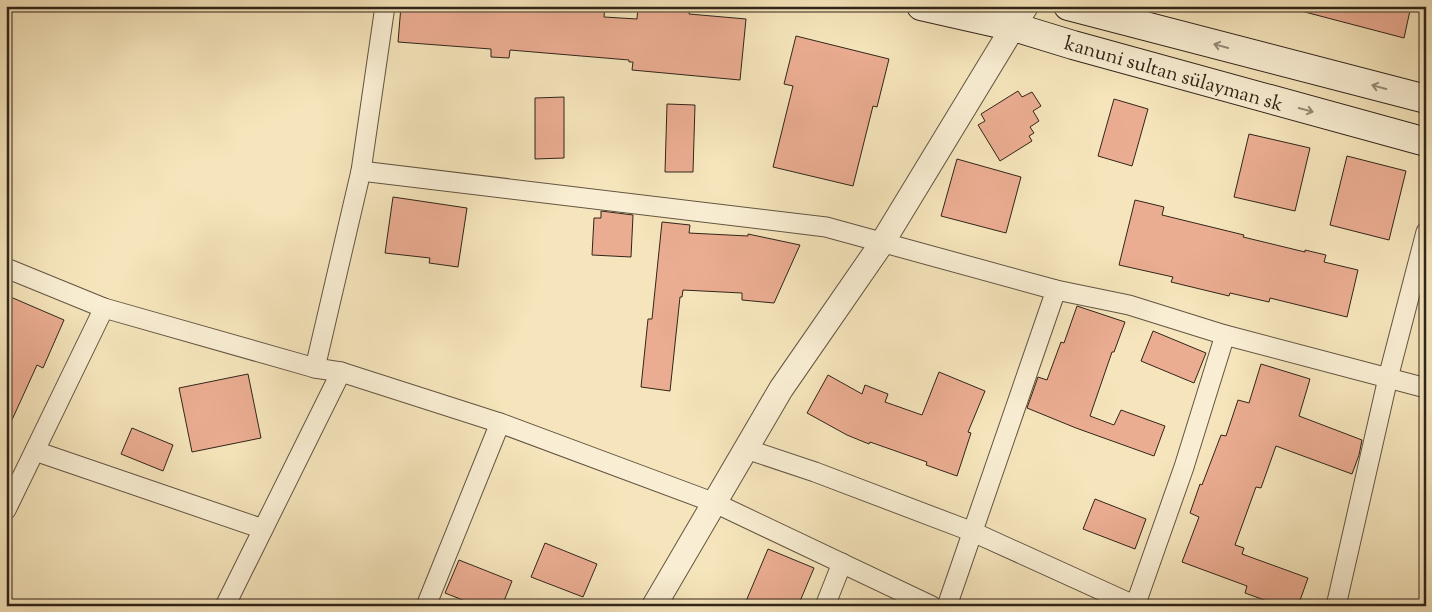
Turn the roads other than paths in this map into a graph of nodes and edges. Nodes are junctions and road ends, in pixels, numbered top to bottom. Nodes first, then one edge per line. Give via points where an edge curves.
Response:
1 (385, 6) edge
2 (922, 6) edge
3 (1068, 6) edge
4 (1020, 16) edge
5 (1426, 100) edge
6 (1426, 142) edge
7 (362, 171) junction
8 (1426, 232) edge
9 (882, 243) junction
10 (6, 268) edge
11 (1056, 290) junction
12 (104, 308) junction
13 (1225, 335) junction
14 (315, 368) junction
15 (341, 372) junction
16 (1388, 378) junction
17 (1426, 388) edge
18 (500, 422) junction
19 (746, 450) junction
20 (35, 451) junction
21 (715, 503) junction
22 (6, 510) edge
23 (263, 529) junction
24 (972, 532) junction
25 (842, 563) junction
26 (225, 606) edge
27 (426, 606) edge
28 (654, 606) edge
29 (825, 606) edge
30 (932, 606) edge
31 (947, 606) edge
32 (1135, 606) edge
33 (1336, 606) edge

1 - 7 street
2 - 4 main road, kanuni sultan sülayman sk
5 -> 3 main road
4 -> 6 main road, kanuni sultan sülayman sk via 1073,45
4 - 9 street
7 - 9 street via 826,227
7 - 14 street
8 - 16 street
9 - 11 street
9 - 19 street via 781,389
10 - 12 street
11 - 13 street via 1129,305
11 - 24 street
12 - 14 street
12 - 20 street
13 - 16 street
13 - 32 street via 1184,467
14 - 15 street
15 - 18 street
15 - 23 street
16 - 17 street
16 - 33 street
18 - 21 street
18 - 27 street
19 - 21 street
19 - 24 street via 815,472
20 - 22 street
20 - 23 street
21 - 25 street
21 - 28 street
23 - 26 street
24 - 31 street
24 - 32 street
25 - 29 street
25 - 30 street

